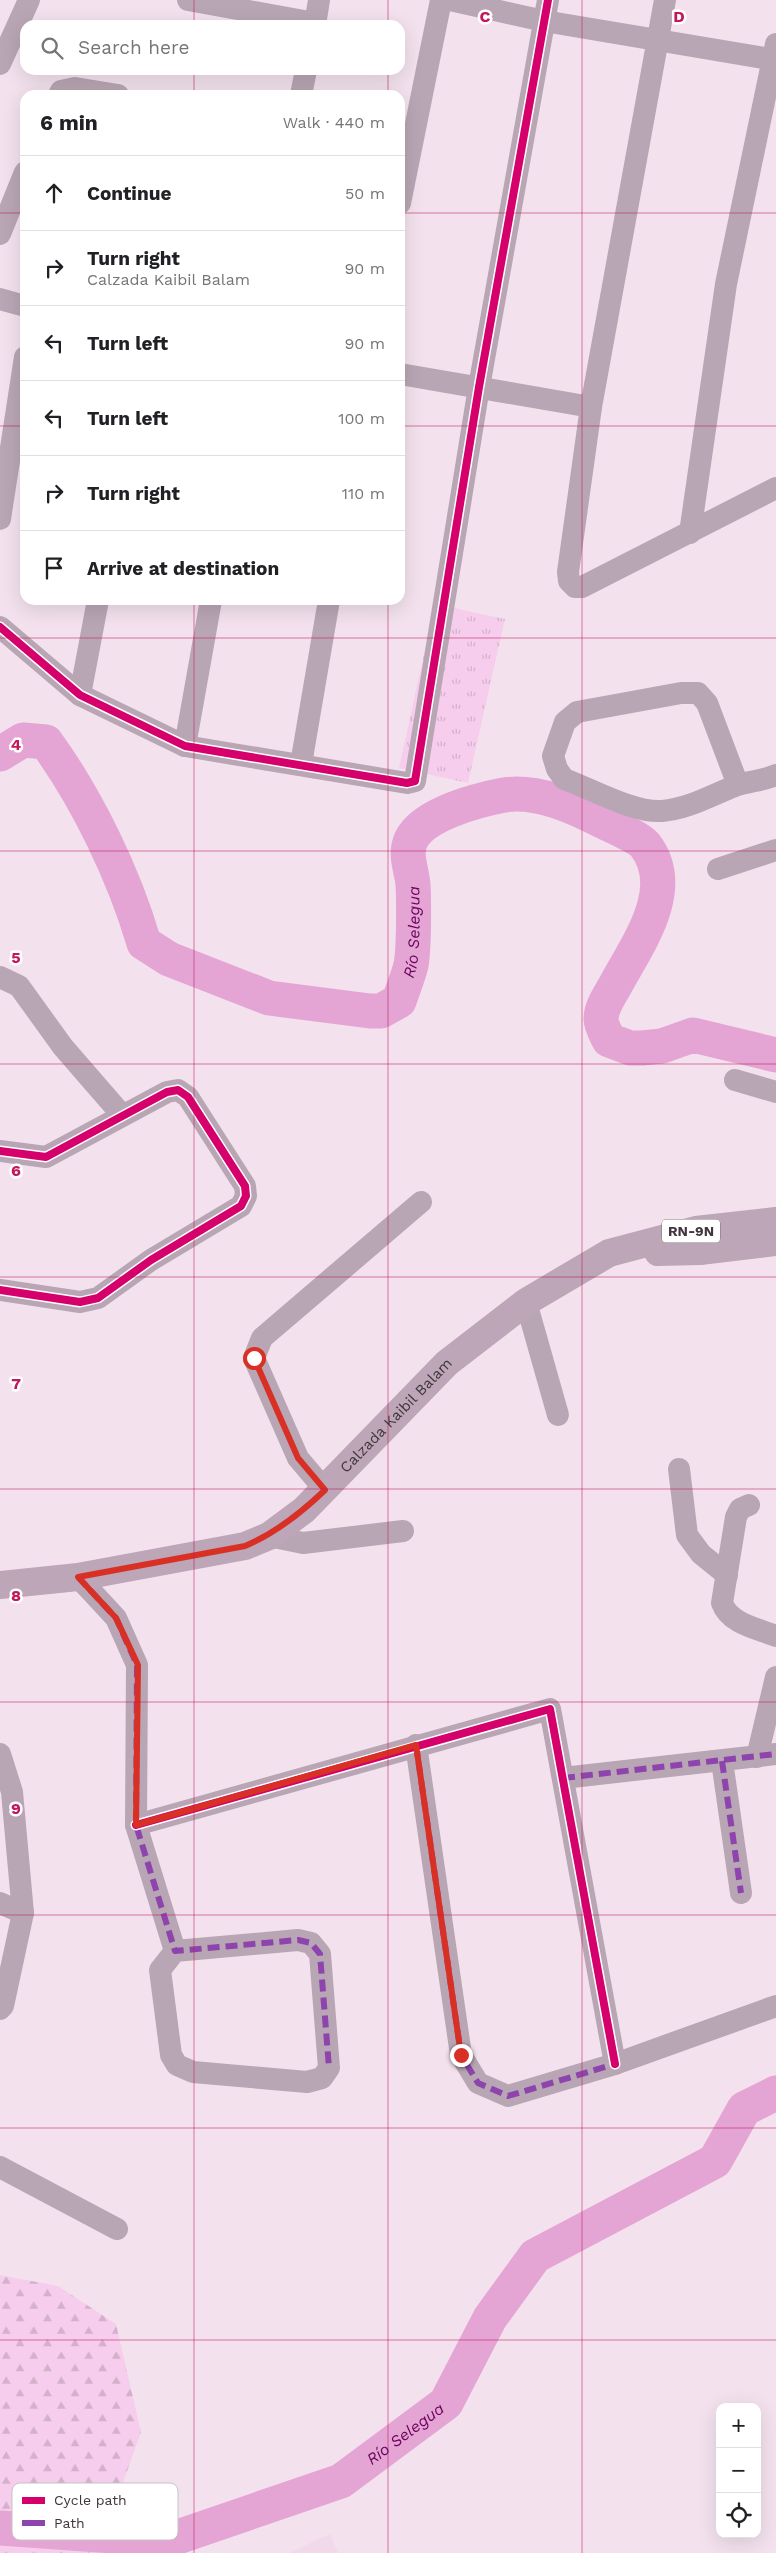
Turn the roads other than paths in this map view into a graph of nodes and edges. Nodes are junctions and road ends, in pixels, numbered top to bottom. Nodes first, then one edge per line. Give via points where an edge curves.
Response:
1 (29, 0) edge
2 (188, 0) edge
3 (319, 0) edge
4 (441, 0) edge
5 (450, 0) edge
6 (665, 0) edge
7 (546, 10) edge
8 (294, 20) edge
9 (316, 20) edge
10 (656, 41) junction
11 (775, 54) edge
12 (0, 64) edge
13 (305, 75) edge
14 (66, 90) edge
15 (87, 90) edge
16 (302, 90) edge
17 (405, 178) edge
18 (20, 190) edge
19 (0, 234) edge
20 (0, 299) edge
21 (20, 305) edge
22 (405, 375) edge
23 (479, 387) junction
24 (20, 389) edge
25 (591, 407) junction
26 (776, 488) edge
27 (0, 519) edge
28 (690, 533) junction
29 (97, 605) edge
30 (211, 605) edge
31 (327, 605) edge
32 (0, 627) edge
33 (80, 695) junction
34 (185, 746) junction
35 (301, 764) junction
36 (776, 775) edge
37 (738, 785) junction
38 (776, 850) edge
39 (718, 869) dead end
40 (0, 977) edge
41 (735, 1080) dead end
42 (776, 1092) edge
43 (122, 1116) junction
44 (0, 1151) edge
45 (422, 1202) dead end
46 (776, 1221) edge
47 (776, 1242) edge
48 (609, 1252) junction
49 (0, 1290) edge
50 (526, 1302) junction
51 (558, 1415) dead end
52 (679, 1469) dead end
53 (325, 1490) junction
54 (749, 1505) dead end
55 (403, 1531) dead end
56 (269, 1536) junction
57 (727, 1575) junction
58 (78, 1577) junction
59 (0, 1585) edge
60 (776, 1636) edge
61 (776, 1678) edge
62 (416, 1745) junction
63 (0, 1754) edge
64 (767, 1755) edge
65 (722, 1761) junction
66 (563, 1778) junction
67 (136, 1825) junction
68 (741, 1893) dead end
69 (0, 1903) edge
70 (23, 1913) junction
71 (174, 1951) junction
72 (776, 2006) edge
73 (0, 2009) edge
74 (616, 2064) junction
75 (0, 2167) edge
76 (117, 2229) dead end

1 - 12 street
2 - 8 street
3 - 9 street
4 - 17 street
5 - 7 street
6 - 10 street
7 - 10 street
7 - 23 street
10 - 11 street
10 - 25 street
11 - 28 street via 726,284
13 - 16 street
14 - 15 street
18 - 19 street
20 - 21 street
22 - 23 street
23 - 25 street
23 - 35 street via 415,780 407,783
24 - 27 street
25 - 28 street via 569,581 575,587 582,587
26 - 28 street
29 - 33 street
30 - 34 street
31 - 35 street
32 - 33 street
33 - 34 street
34 - 35 street
36 - 37 street
37 - 37 street via 678,808 644,810 564,779 553,756 565,722 578,712 681,693 698,693 707,703
38 - 39 street
40 - 43 street via 19,986 64,1047
41 - 42 street
43 - 44 street via 46,1157
43 - 49 street via 167,1092 178,1090 188,1097 246,1186 241,1206 151,1260 98,1298 80,1302
45 - 53 street via 262,1338 257,1346 254,1358 298,1458
46 - 48 main road, Calzada Kaibil Balam / RN-9N via 696,1230
47 - 48 main road, RN-9N via 700,1251
48 - 50 main road, Calzada Kaibil Balam / RN-9N
50 - 51 street
50 - 53 main road, Calzada Kaibil Balam / RN-9N via 447,1363
52 - 57 street via 687,1535 701,1554
53 - 56 main road, Calzada Kaibil Balam / RN-9N
54 - 57 street via 736,1517
55 - 56 street via 303,1543
56 - 58 main road, Calzada Kaibil Balam / RN-9N via 245,1546
57 - 60 street via 722,1602 726,1612 733,1619
58 - 59 main road, Calzada Kaibil Balam / RN-9N
58 - 67 street via 116,1618 138,1665
61 - 64 street
62 - 66 street via 550,1709
62 - 67 street
62 - 74 street via 461,2055 478,2083 508,2096
63 - 70 street via 12,1792
64 - 65 street
65 - 66 street
65 - 68 street
66 - 74 street
67 - 71 street
69 - 70 street
70 - 73 street
71 - 71 street via 298,1940 311,1942 320,1954 329,2068 322,2078 308,2082 193,2072 177,2065 170,2056 160,1970
72 - 74 street
75 - 76 street

